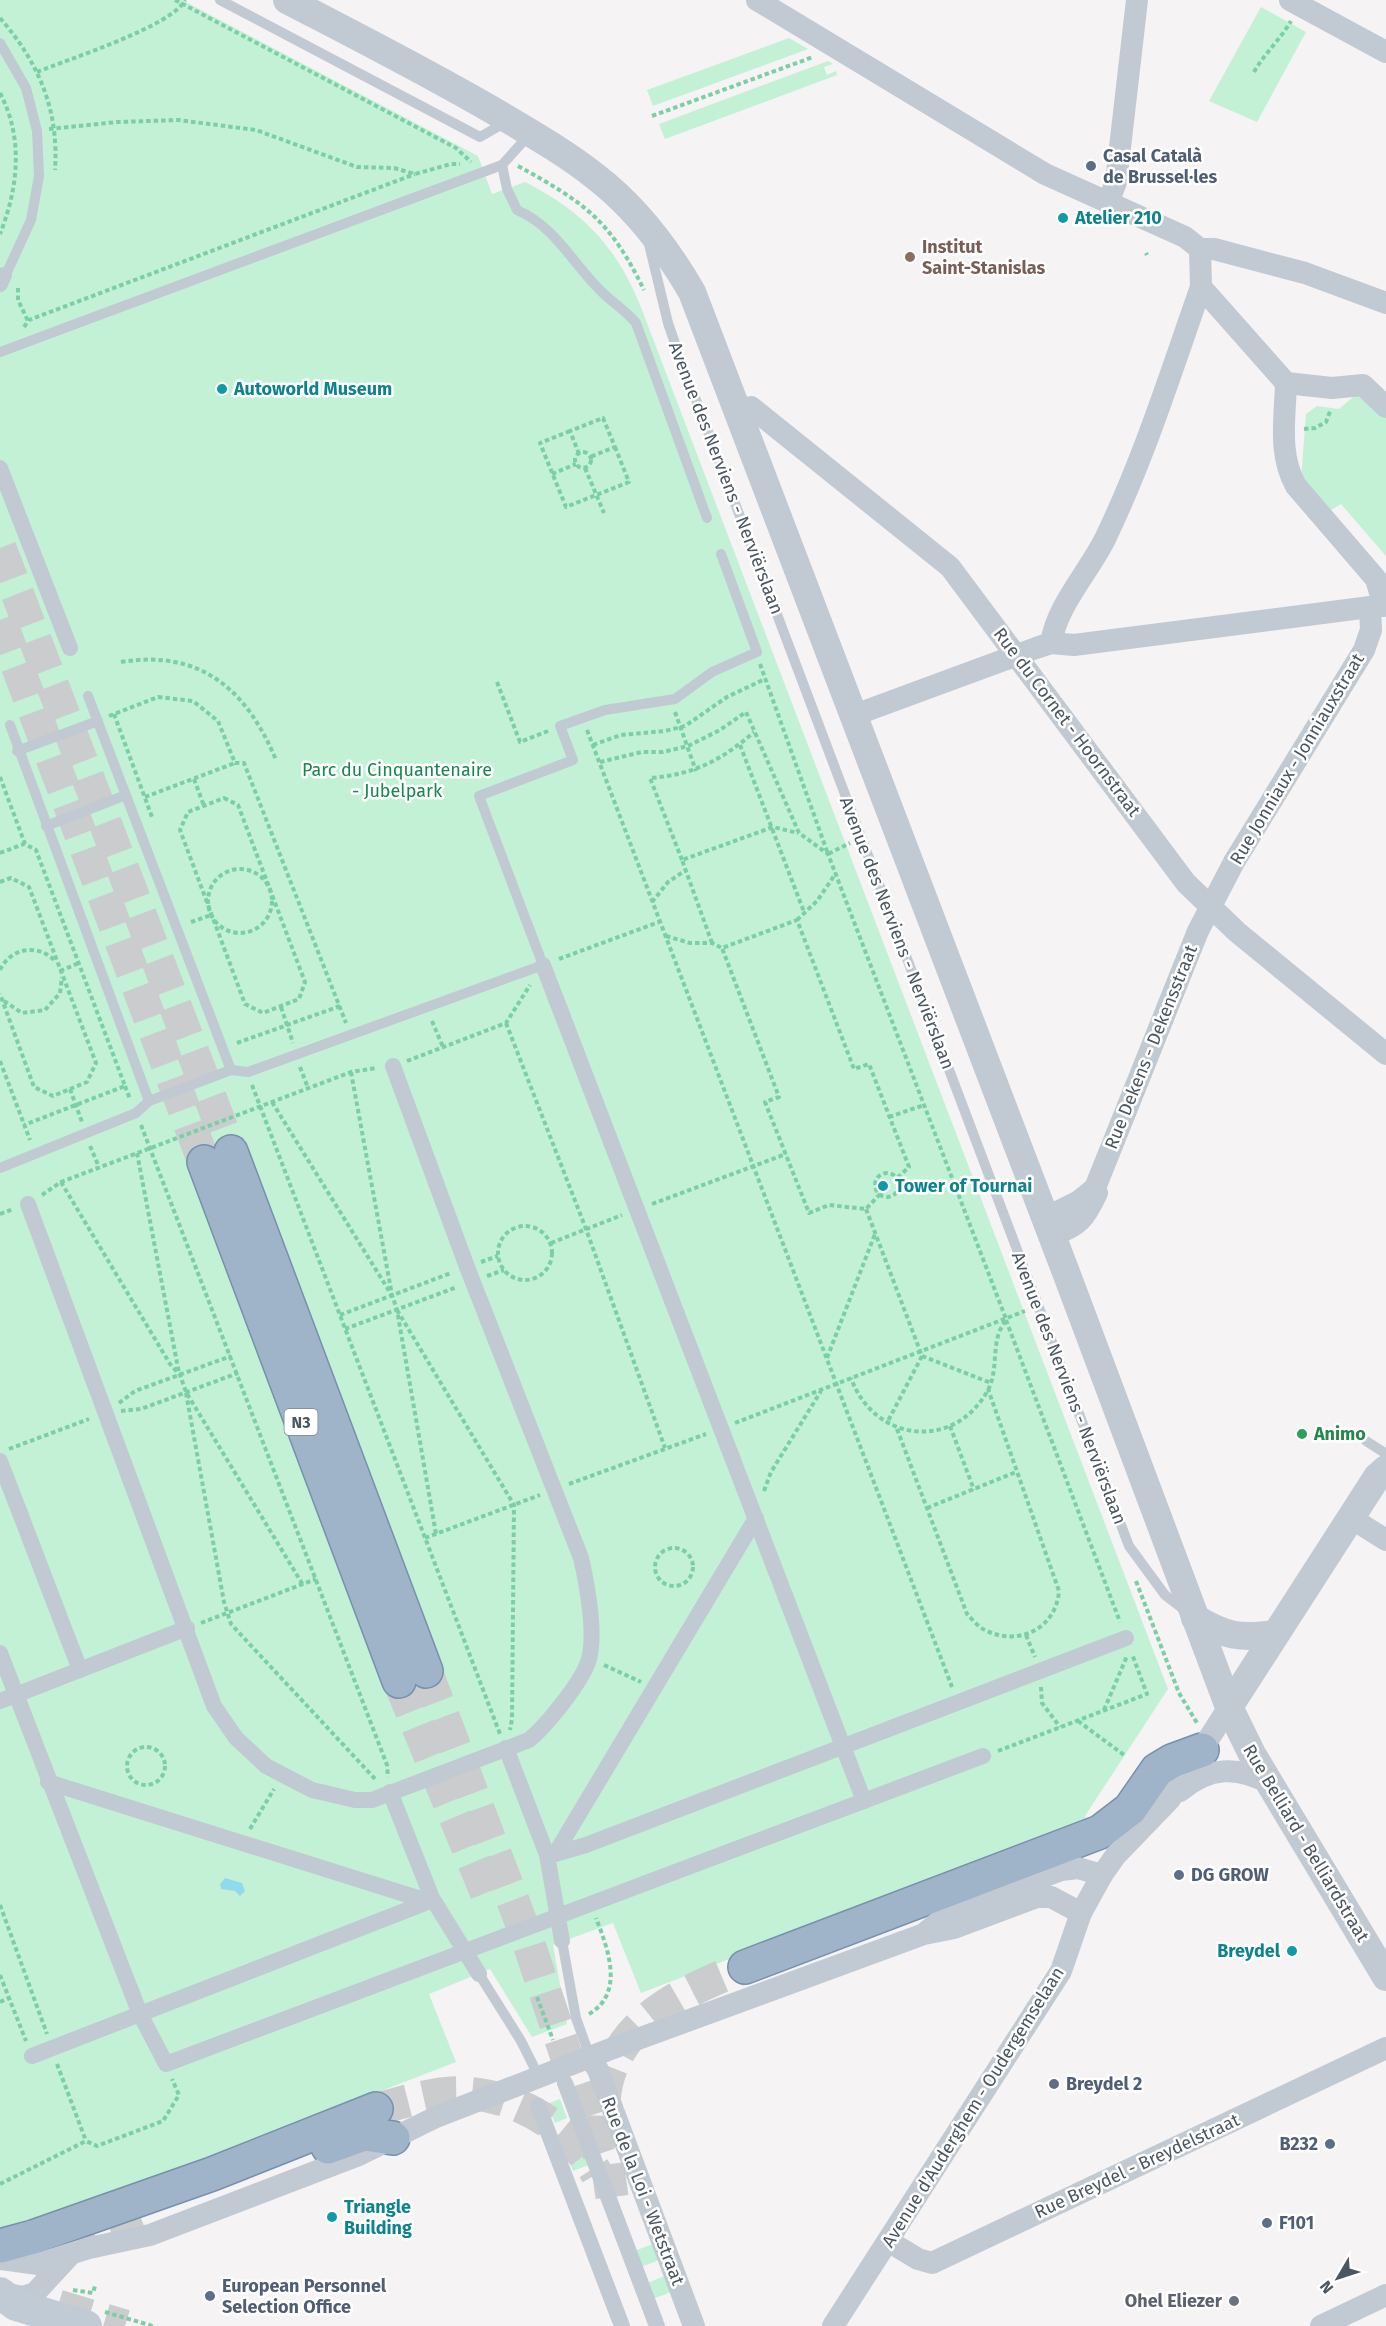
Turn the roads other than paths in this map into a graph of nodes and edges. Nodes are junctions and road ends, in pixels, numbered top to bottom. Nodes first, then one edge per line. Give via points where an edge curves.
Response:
1 (220, 0) edge
2 (287, 0) edge
3 (757, 0) edge
4 (1137, 0) edge
5 (1291, 10) edge
6 (0, 43) edge
7 (1386, 52) edge
8 (520, 126) junction
9 (504, 162) junction
10 (1108, 203) junction
11 (644, 224) junction
12 (1200, 249) junction
13 (1, 284) edge
14 (1201, 287) junction
15 (1386, 303) edge
16 (0, 338) edge
17 (2, 351) edge
18 (1286, 383) junction
19 (1386, 407) edge
20 (738, 411) junction
21 (0, 468) edge
22 (707, 518) dead end
23 (721, 554) dead end
24 (1380, 606) edge
25 (1051, 644) junction
26 (70, 648) dead end
27 (1017, 654) junction
28 (88, 696) dead end
29 (852, 716) junction
30 (98, 721) junction
31 (10, 725) dead end
32 (17, 751) junction
33 (126, 795) junction
34 (46, 826) junction
35 (1210, 907) junction
36 (543, 965) junction
37 (1386, 1054) edge
38 (393, 1066) road end
39 (231, 1070) junction
40 (149, 1101) junction
41 (218, 1157) tunnel mouth
42 (0, 1168) edge
43 (28, 1204) road end
44 (1049, 1227) junction
45 (0, 1461) edge
46 (1381, 1462) edge
47 (756, 1518) junction
48 (1351, 1518) junction
49 (1386, 1540) edge
50 (1196, 1618) junction
51 (187, 1628) junction
52 (1275, 1634) junction
53 (1126, 1638) road end
54 (0, 1653) edge
55 (81, 1670) junction
56 (412, 1676) tunnel mouth
57 (16, 1695) junction
58 (0, 1701) edge
59 (1229, 1707) junction
60 (843, 1746) junction
61 (506, 1748) junction
62 (1202, 1750) junction
63 (982, 1756) road end
64 (48, 1782) junction
65 (1270, 1784) junction
66 (390, 1792) junction
67 (1170, 1799) junction
68 (864, 1801) junction
69 (551, 1854) junction
70 (1102, 1875) junction
71 (429, 1900) junction
72 (1080, 1913) junction
73 (558, 1916) junction
74 (924, 1934) junction
75 (562, 1941) joint
76 (465, 1951) junction
77 (745, 1967) tunnel mouth
78 (479, 1974) joint
79 (1386, 1977) edge
80 (140, 2014) junction
81 (1386, 2048) edge
82 (32, 2056) road end
83 (590, 2057) junction
84 (539, 2077) junction
85 (565, 2083) dead end
86 (538, 2106) dead end
87 (376, 2109) tunnel mouth
88 (393, 2138) junction
89 (149, 2216) tunnel mouth
90 (888, 2241) junction
91 (0, 2246) edge
92 (70, 2255) junction
93 (0, 2259) edge
94 (0, 2293) edge
95 (1383, 2303) edge
96 (97, 2320) edge
97 (622, 2326) edge
98 (657, 2326) edge
99 (694, 2326) edge
100 (833, 2326) edge
101 (1321, 2326) edge

1 - 8 lane via 480,137
2 - 8 street, Avenue des Nerviens - Nerviërslaan
3 - 10 street via 1045,174
4 - 10 street via 1116,182
5 - 7 street
6 - 13 lane via 22,77 38,131 39,176 32,220
8 - 9 lane
8 - 11 street, Avenue des Nerviens - Nerviërslaan via 597,177
9 - 17 lane
9 - 22 lane via 507,189 517,210 550,232 605,295 636,323
10 - 12 street via 1185,237
11 - 20 street, Avenue des Nerviens - Nerviërslaan via 692,292
11 - 50 lane, Avenue des Nerviens - Nerviërslaan via 679,355 1129,1546 1165,1595
12 - 14 street
12 - 15 street via 1214,249 1305,273
14 - 18 street
14 - 25 street via 1144,449 1104,540 1056,623
16 - 17 lane
18 - 19 street via 1332,388 1363,385
18 - 24 street via 1287,470 1296,486 1376,579
20 - 27 street, Rue du Cornet - Hoornstraat via 752,407 950,567
20 - 29 street, Avenue des Nerviens - Nerviërslaan
21 - 26 street
23 - 36 lane via 757,652 712,672 675,699 605,710 560,726 573,760 479,795
24 - 25 street via 1074,645
24 - 35 street, Rue Jonniaux - Jonniauxstraat via 1364,650
25 - 27 street
27 - 29 street
27 - 35 street, Rue du Cornet - Hoornstraat via 1186,883
28 - 30 lane
29 - 44 street, Avenue des Nerviens - Nerviërslaan
30 - 32 lane
30 - 33 lane
31 - 32 lane
32 - 34 lane
33 - 34 lane
33 - 39 lane
34 - 40 lane
35 - 37 street, Rue du Cornet - Hoornstraat
35 - 44 street, Rue Dekens - Dekensstraat via 1139,1073 1084,1219 1074,1227
36 - 39 lane via 248,1072
36 - 47 street
38 - 61 street via 586,1579 589,1659 558,1709 537,1733
39 - 40 lane
40 - 42 lane via 136,1113
41 - 56 highway, N3
43 - 51 street
44 - 50 street, Avenue des Nerviens - Nerviërslaan
45 - 55 street
46 - 48 street
47 - 60 street
47 - 69 street
48 - 49 street
48 - 52 street
50 - 52 street via 1233,1636
50 - 59 street, Avenue des Nerviens - Nerviërslaan
51 - 55 street
51 - 66 street via 208,1692 228,1728 256,1758 282,1776 340,1798 372,1800
52 - 59 street
53 - 60 street
54 - 57 street
55 - 57 street
57 - 58 street
57 - 64 street
59 - 62 street, Avenue d'Auderghem - Oudergemselaan
59 - 65 street, Rue Belliard - Belliardstraat
60 - 68 street
60 - 69 street
61 - 66 street
61 - 69 street
62 - 67 street, Avenue d'Auderghem - Oudergemselaan
62 - 77 highway via 1157,1770 1130,1809 1100,1832
63 - 68 street
64 - 71 street via 240,1845
64 - 80 street
65 - 67 street, Avenue d'Auderghem - Oudergemselaan via 1244,1773 1208,1773
65 - 79 street, Rue Belliard - Belliardstraat
66 - 71 street
67 - 70 street, Avenue d'Auderghem - Oudergemselaan
68 - 73 street
69 - 73 street
70 - 72 street, Avenue d'Auderghem - Oudergemselaan
70 - 74 street via 1078,1868 1061,1870 948,1914
71 - 76 street
71 - 80 street
72 - 74 street via 1052,1897 1037,1897 954,1928
72 - 90 street, Avenue d'Auderghem - Oudergemselaan via 1061,1971
73 - 75 street
73 - 76 street
74 - 83 street
75 - 83 lane via 576,2018
76 - 78 street
76 - 80 street via 166,2064
78 - 84 lane
80 - 82 street
81 - 90 street, Rue Breydel - Breydelstraat via 932,2263
83 - 84 street
83 - 99 street, Rue de la Loi - Wetstraat
84 - 88 street
85 - 98 street, Rue de la Loi - Wetstraat
86 - 97 street
87 - 91 highway via 212,2174
88 - 89 highway via 364,2134
88 - 92 street via 359,2155 150,2235
90 - 100 street, Avenue d'Auderghem - Oudergemselaan
92 - 93 street via 38,2264
92 - 94 street via 35,2293 23,2297
94 - 96 main road via 16,2305
95 - 101 street

